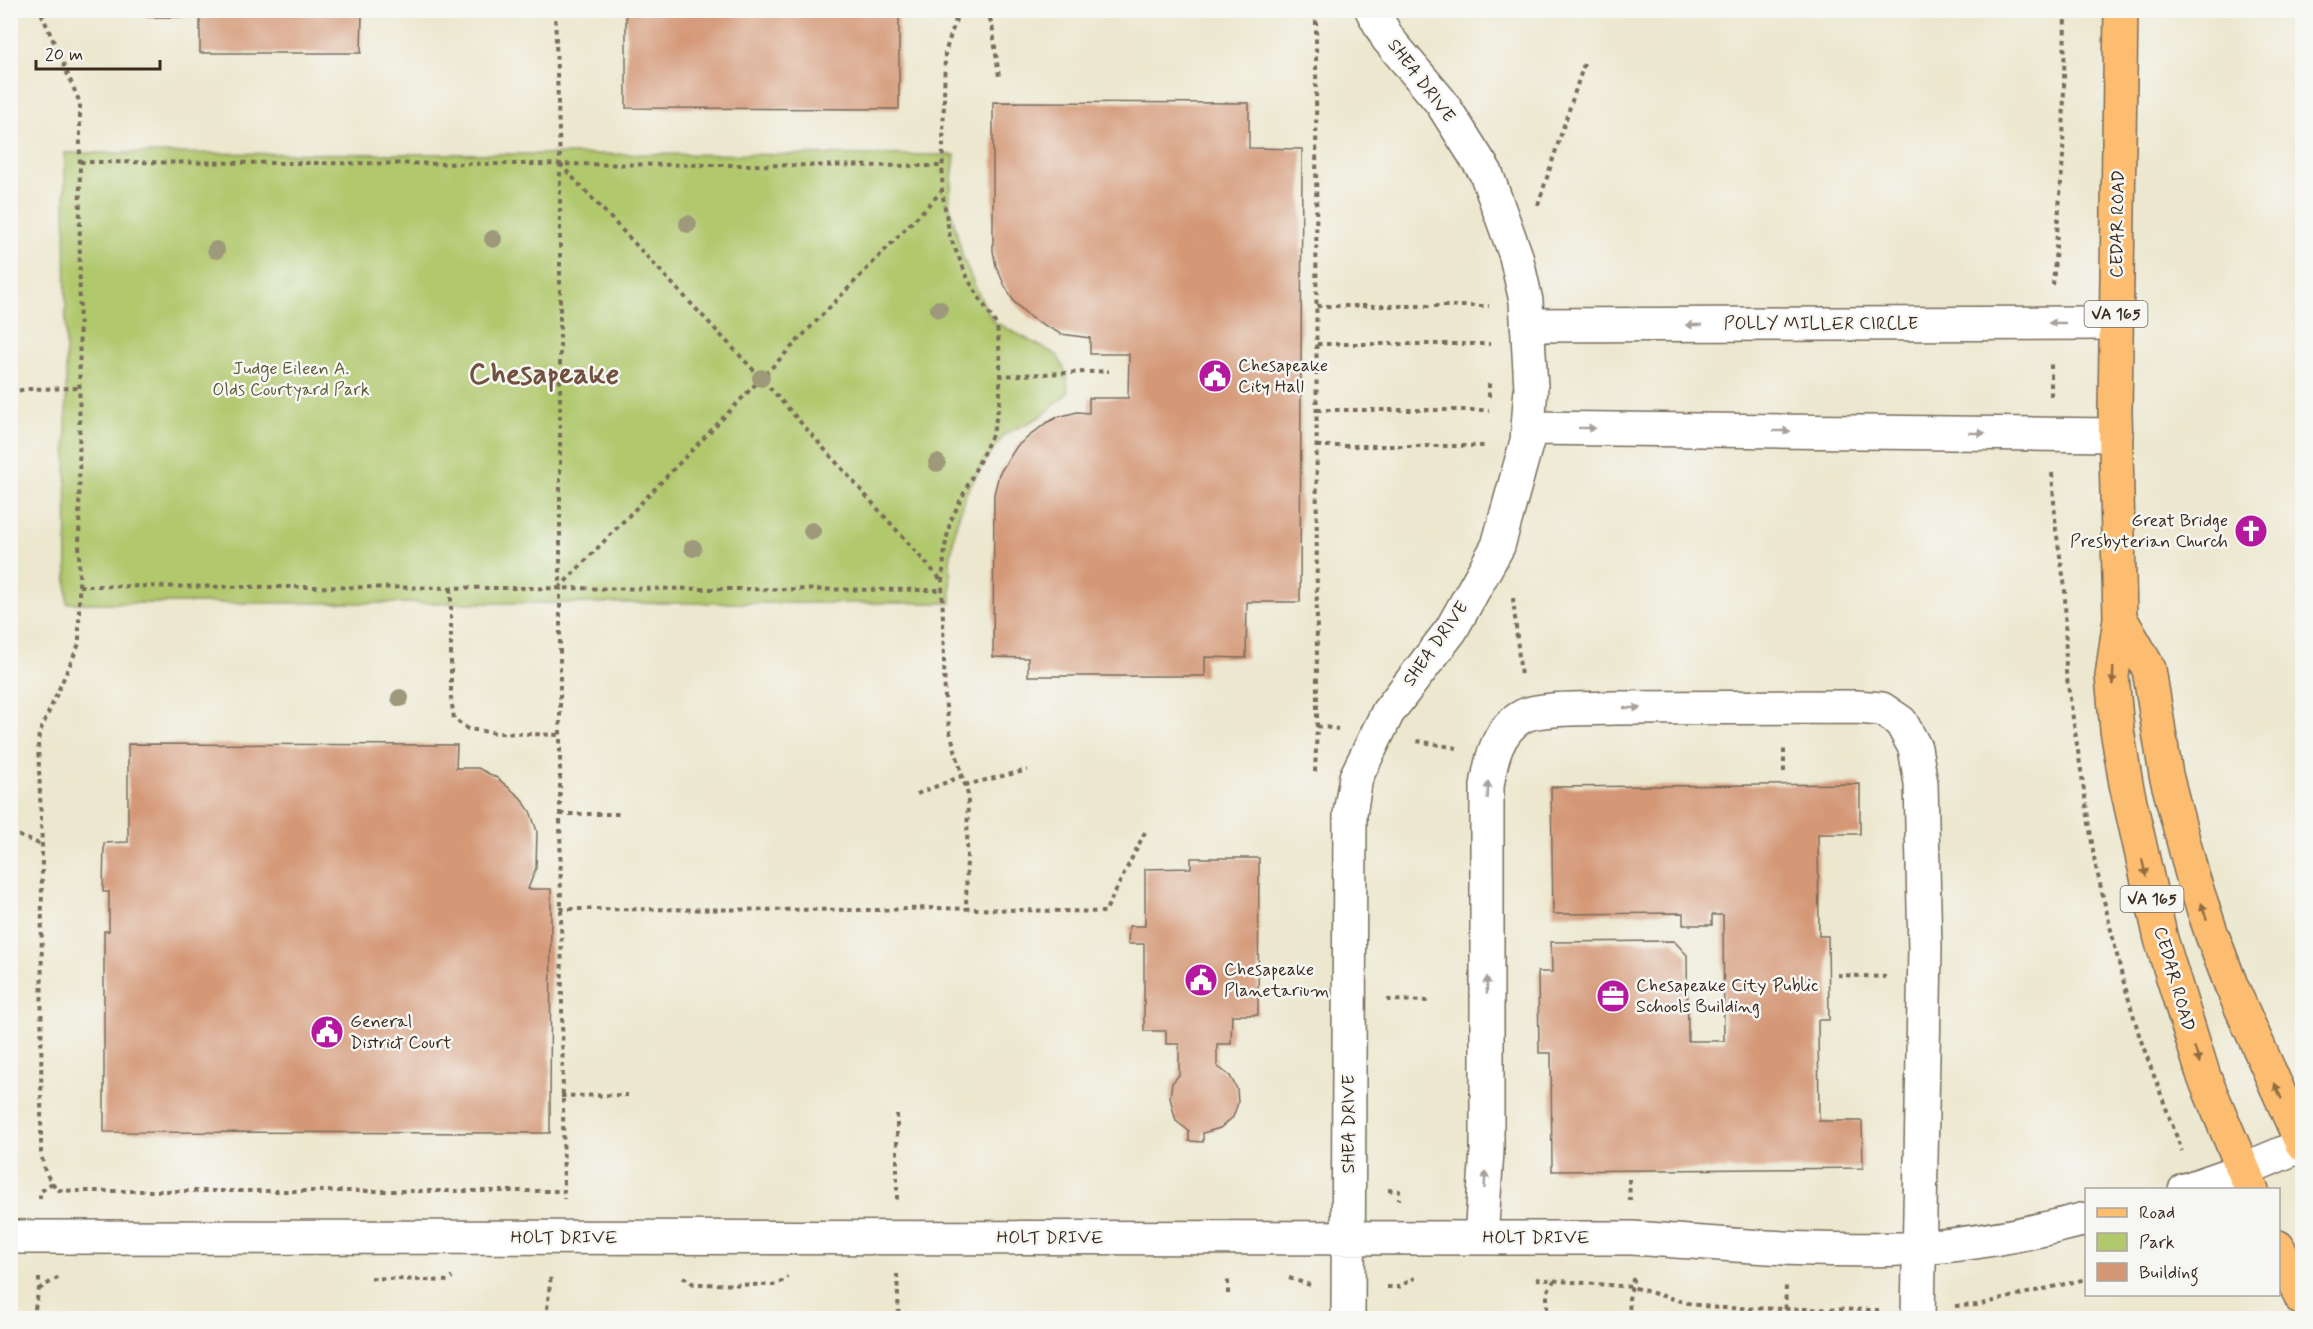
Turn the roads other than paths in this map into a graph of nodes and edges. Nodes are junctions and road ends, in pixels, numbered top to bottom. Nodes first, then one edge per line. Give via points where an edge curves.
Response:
1 (1372, 10) edge
2 (2121, 10) edge
3 (2116, 323) junction
4 (1527, 325) junction
5 (1528, 428) junction
6 (2116, 435) junction
7 (2120, 618) junction
8 (2302, 1145) edge
9 (2247, 1180) edge
10 (2198, 1188) edge
11 (2085, 1219) edge
12 (25, 1236) edge
13 (1349, 1237) junction
14 (1481, 1238) junction
15 (1919, 1248) junction
16 (2280, 1250) edge
17 (2302, 1299) edge
18 (1918, 1313) edge
19 (1348, 1318) edge

1 - 4 street, SHEA DRIVE via 1388,39 1441,102 1486,173 1516,256
2 - 3 main road, CEDAR ROAD / VA 165
3 -> 4 street, POLLY MILLER CIRCLE
3 - 6 main road, CEDAR ROAD / VA 165
4 - 5 street, SHEA DRIVE via 1531,388
5 -> 6 street
5 - 13 street, SHEA DRIVE via 1498,546 1451,630 1388,712 1356,777 1350,814
6 - 7 main road, CEDAR ROAD / VA 165
8 -> 7 main road, CEDAR ROAD / VA 165 via 2212,934 2166,775 2149,669
7 -> 9 main road, CEDAR ROAD / VA 165 via 2112,676 2128,795 2180,1003 2204,1077
8 - 9 street
9 - 10 street
11 - 15 street, HOLT DRIVE via 1989,1241
12 - 13 street, HOLT DRIVE
13 - 14 street, HOLT DRIVE
13 - 19 street, SHEA DRIVE
14 - 15 street, HOLT DRIVE via 1631,1238 1784,1247
14 -> 15 street via 1487,1151 1487,786 1498,741 1524,715 1552,711 1856,707 1882,709 1901,722 1915,748 1921,783 1925,949
15 - 18 street
16 - 17 main road

